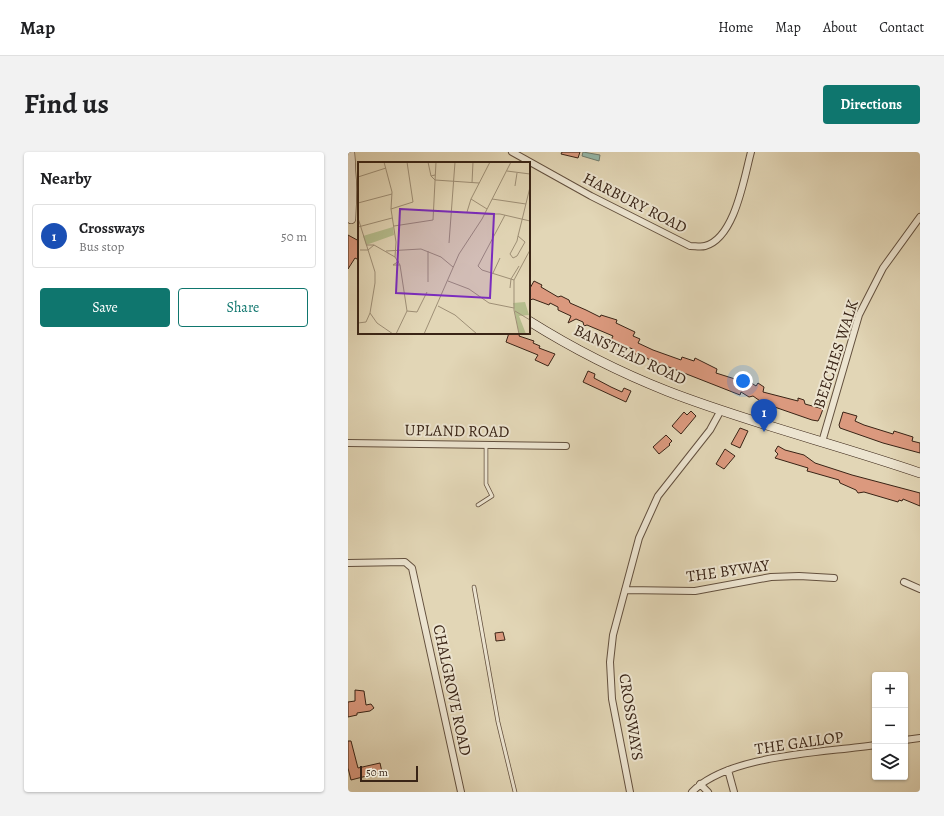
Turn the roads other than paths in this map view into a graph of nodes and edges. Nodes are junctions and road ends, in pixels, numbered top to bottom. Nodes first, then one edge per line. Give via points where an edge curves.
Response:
1 (350, 152) edge
2 (512, 152) edge
3 (751, 152) edge
4 (920, 217) edge
5 (353, 220) edge
6 (530, 322) edge
7 (721, 410) junction
8 (822, 442) junction
9 (348, 443) edge
10 (486, 445) junction
11 (566, 446) dead end
12 (920, 474) edge
13 (478, 505) dead end
14 (348, 563) edge
15 (834, 578) dead end
16 (904, 582) dead end
17 (474, 587) dead end
18 (920, 589) edge
19 (625, 590) junction
20 (920, 738) edge
21 (908, 740) edge
22 (872, 745) edge
23 (728, 770) junction
24 (700, 784) junction
25 (461, 792) edge
26 (515, 792) edge
27 (630, 792) edge
28 (692, 792) edge
29 (708, 792) edge
30 (734, 792) edge

1 - 5 street
2 - 3 street, HARBURY ROAD via 690,246 706,246 724,234 734,216
4 - 8 street, BEECHES WALK via 883,268 859,315
6 - 7 street, BANSTEAD ROAD via 620,370 667,391
7 - 8 street, BANSTEAD ROAD
7 - 19 street, CROSSWAYS via 710,430 658,496 639,538
8 - 12 street, BANSTEAD ROAD
9 - 10 street, UPLAND ROAD
10 - 11 street, UPLAND ROAD
10 - 13 lane via 486,484 492,496
14 - 25 street, CHALGROVE ROAD via 405,562 412,568
15 - 19 street, THE BYWAY via 771,577 695,591
16 - 18 street
17 - 26 lane via 498,722
19 - 27 street, CROSSWAYS via 613,635 610,662 612,698
20 - 21 street
22 - 23 street, THE GALLOP via 750,763
23 - 24 street, THE GALLOP
23 - 30 street
24 - 28 street, THE GALLOP
24 - 29 street

